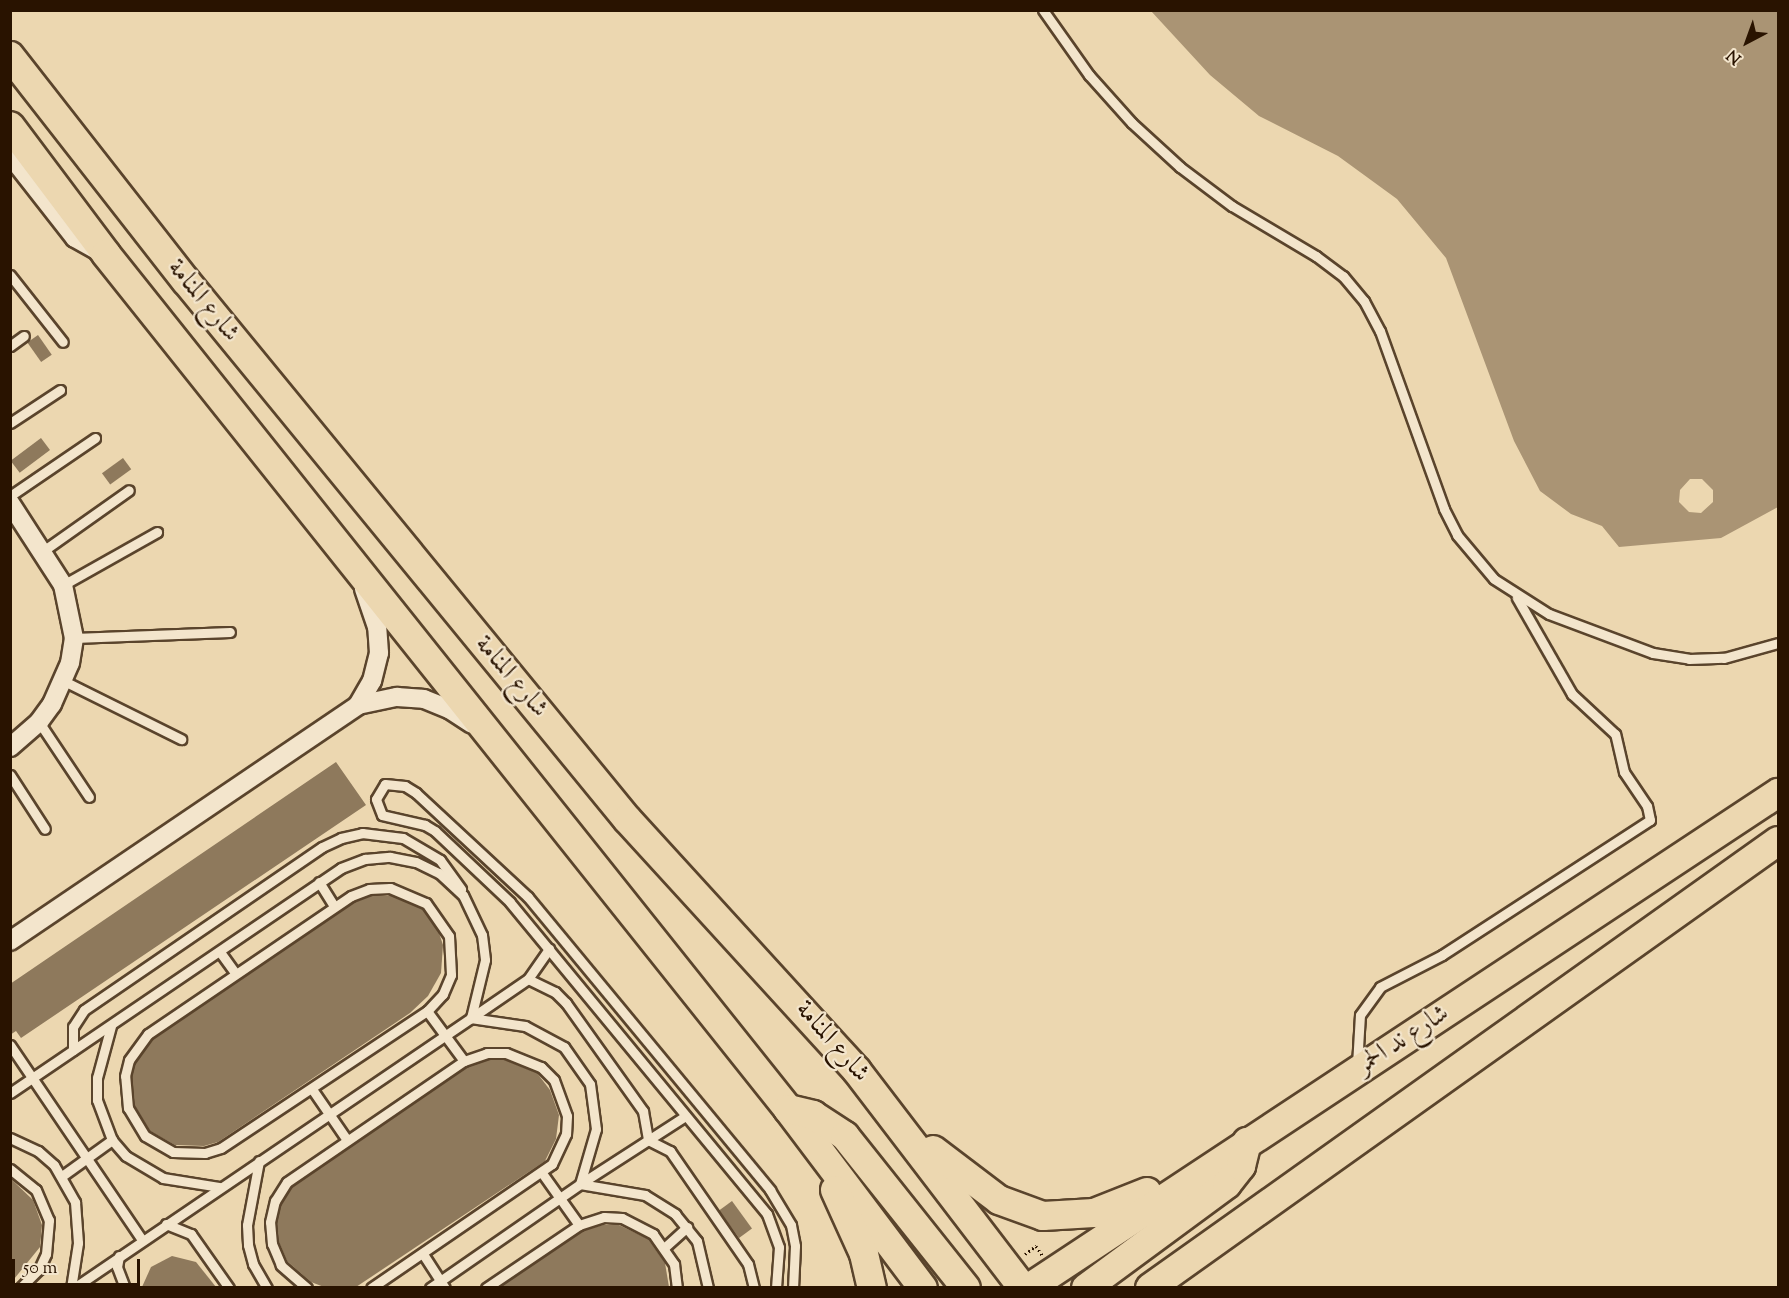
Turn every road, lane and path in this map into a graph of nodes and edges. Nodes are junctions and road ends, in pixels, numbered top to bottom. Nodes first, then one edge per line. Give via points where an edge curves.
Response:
1 (1042, 10) edge
2 (10, 56) edge
3 (10, 126) edge
4 (10, 155) edge
5 (106, 254) junction
6 (10, 275) edge
7 (24, 336) dead end
8 (63, 342) dead end
9 (10, 346) edge
10 (60, 390) dead end
11 (10, 423) edge
12 (95, 438) dead end
13 (129, 490) dead end
14 (10, 496) edge
15 (11, 504) edge
16 (157, 532) dead end
17 (43, 551) junction
18 (355, 561) junction
19 (63, 585) junction
20 (1516, 596) junction
21 (230, 632) dead end
22 (74, 638) junction
23 (1779, 643) edge
24 (64, 681) junction
25 (358, 705) junction
26 (39, 722) junction
27 (181, 739) dead end
28 (498, 743) junction
29 (10, 747) edge
30 (10, 775) edge
31 (1779, 793) edge
32 (89, 798) dead end
33 (45, 829) dead end
34 (1779, 841) edge
35 (319, 882) junction
36 (463, 894) junction
37 (334, 906) junction
38 (10, 941) edge
39 (549, 949) junction
40 (220, 952) junction
41 (235, 973) junction
42 (528, 979) junction
43 (427, 1011) junction
44 (471, 1018) junction
45 (111, 1026) junction
46 (445, 1036) junction
47 (10, 1045) edge
48 (72, 1050) junction
49 (464, 1061) junction
50 (1356, 1071) junction
51 (33, 1078) junction
52 (312, 1089) junction
53 (10, 1093) edge
54 (788, 1109) junction
55 (329, 1114) junction
56 (684, 1117) junction
57 (904, 1129) junction
58 (10, 1138) edge
59 (112, 1140) junction
60 (347, 1140) junction
61 (648, 1140) junction
62 (811, 1140) junction
63 (1247, 1142) junction
64 (87, 1158) junction
65 (1223, 1158) junction
66 (259, 1161) junction
67 (10, 1169) edge
68 (542, 1173) junction
69 (62, 1176) junction
70 (580, 1184) junction
71 (220, 1187) junction
72 (560, 1198) junction
73 (1260, 1209) junction
74 (166, 1224) junction
75 (579, 1225) junction
76 (687, 1227) junction
77 (142, 1240) junction
78 (665, 1247) junction
79 (423, 1254) junction
80 (119, 1256) junction
81 (443, 1284) edge
82 (262, 1286) edge
83 (20, 1287) edge
84 (72, 1287) edge
85 (125, 1287) edge
86 (229, 1287) edge
87 (307, 1287) edge
88 (371, 1287) edge
89 (430, 1287) edge
90 (486, 1287) edge
91 (676, 1287) edge
92 (708, 1287) edge
93 (754, 1287) edge
94 (776, 1287) edge
95 (793, 1287) edge
96 (872, 1287) edge
97 (923, 1287) edge
98 (966, 1287) edge
99 (1023, 1287) edge
100 (1029, 1287) edge
101 (1086, 1287) edge
102 (1150, 1287) edge
103 (1186, 1287) edge

1 - 20 lane via 1089,75 1132,123 1180,167 1232,206 1325,262 1364,301 1380,331 1457,535 1494,579
2 - 57 main road, شارع المنامة via 186,281 620,809 809,1014
3 - 5 main road, شارع المنامة
4 - 5 street via 75,238
5 - 18 main road, شارع المنامة
6 - 8 lane
7 - 9 lane
10 - 11 lane
12 - 14 lane
13 - 17 lane
15 - 17 street
16 - 19 lane
17 - 19 street
18 - 25 street via 379,640 377,667
18 - 28 main road, شارع المنامة
19 - 22 street
20 - 23 lane via 1583,630 1653,653 1689,659 1724,658
20 - 50 lane via 1572,694 1615,735 1624,772 1647,806 1650,820 1442,956 1380,987 1360,1015
21 - 22 lane
22 - 24 street
24 - 26 street
24 - 27 lane
25 - 28 street via 390,698 424,699 460,715
25 - 38 street
26 - 29 street
26 - 32 lane
28 - 54 main road, شارع المنامة
30 - 33 lane
31 - 50 main road, شارع ند الحمر
34 - 73 main road, شارع ند الحمر
35 - 36 lane via 349,865 390,857 416,862 439,873
35 - 37 lane
35 - 40 lane
36 - 44 lane via 483,935 485,960
36 - 48 lane via 440,860 403,838 362,833 341,838 322,847 84,1010 74,1027
37 - 41 lane
37 - 43 lane via 369,889 390,888 409,893 440,918 449,936 451,975 443,994
39 - 42 lane
39 - 56 lane
39 - 95 lane via 510,902 435,831 382,815 376,799 379,791 392,783 416,793 506,875 539,911 782,1207 795,1246
40 - 41 lane
40 - 45 lane
41 - 52 lane via 161,1023 137,1046 125,1076 128,1108 135,1123 158,1145 173,1152 205,1154 221,1148
42 - 44 lane
42 - 61 lane via 555,992 566,1003 643,1111
43 - 46 lane
43 - 52 lane
44 - 46 lane
44 - 70 lane via 525,1026 546,1034 579,1064 590,1084 596,1129
45 - 48 lane
45 - 59 lane via 97,1078 97,1100
46 - 49 lane
46 - 55 lane
47 - 51 lane
48 - 51 lane
49 - 60 lane
49 - 68 lane via 487,1053 506,1053 541,1067 554,1080 567,1116 566,1134 560,1152
50 - 63 main road, شارع ند الحمر
51 - 53 lane
51 - 64 lane
52 - 55 lane
54 - 62 main road, شارع المنامة
54 - 98 main road via 813,1115 845,1136
55 - 60 lane
55 - 66 lane
56 - 61 lane
56 - 94 lane via 767,1214 779,1247
57 - 65 main road via 999,1200 1028,1212 1060,1218 1110,1208
57 - 99 main road, شارع المنامة
58 - 69 lane via 38,1151
59 - 64 lane
59 - 71 lane via 126,1156 163,1178
60 - 87 lane via 287,1182 275,1201 270,1222 272,1244 281,1265
61 - 70 lane
61 - 93 lane via 665,1147 678,1160 748,1264
62 - 96 main road via 864,1254
62 - 97 main road, شارع المنامة
63 - 65 main road, شارع ند الحمر
63 - 101 main road via 1241,1166 1227,1184
64 - 69 lane
64 - 77 lane
65 - 100 main road, شارع ند الحمر
66 - 71 lane
66 - 82 lane via 247,1225 248,1245
67 - 83 lane via 36,1190 49,1220 46,1254 39,1269
68 - 72 lane
68 - 79 lane
69 - 84 lane via 75,1202 79,1222
70 - 72 lane
70 - 76 lane via 645,1195 675,1214
71 - 74 lane
72 - 75 lane
72 - 81 lane
73 - 102 main road, شارع ند الحمر
73 - 103 main road
74 - 77 lane
74 - 86 lane via 190,1234
75 - 78 lane via 604,1217 622,1218 653,1234
75 - 90 lane
76 - 78 lane
76 - 92 lane via 703,1257
77 - 80 lane
78 - 91 lane via 674,1264
79 - 81 lane
79 - 88 lane
80 - 84 lane
80 - 85 lane via 117,1267
81 - 89 lane

